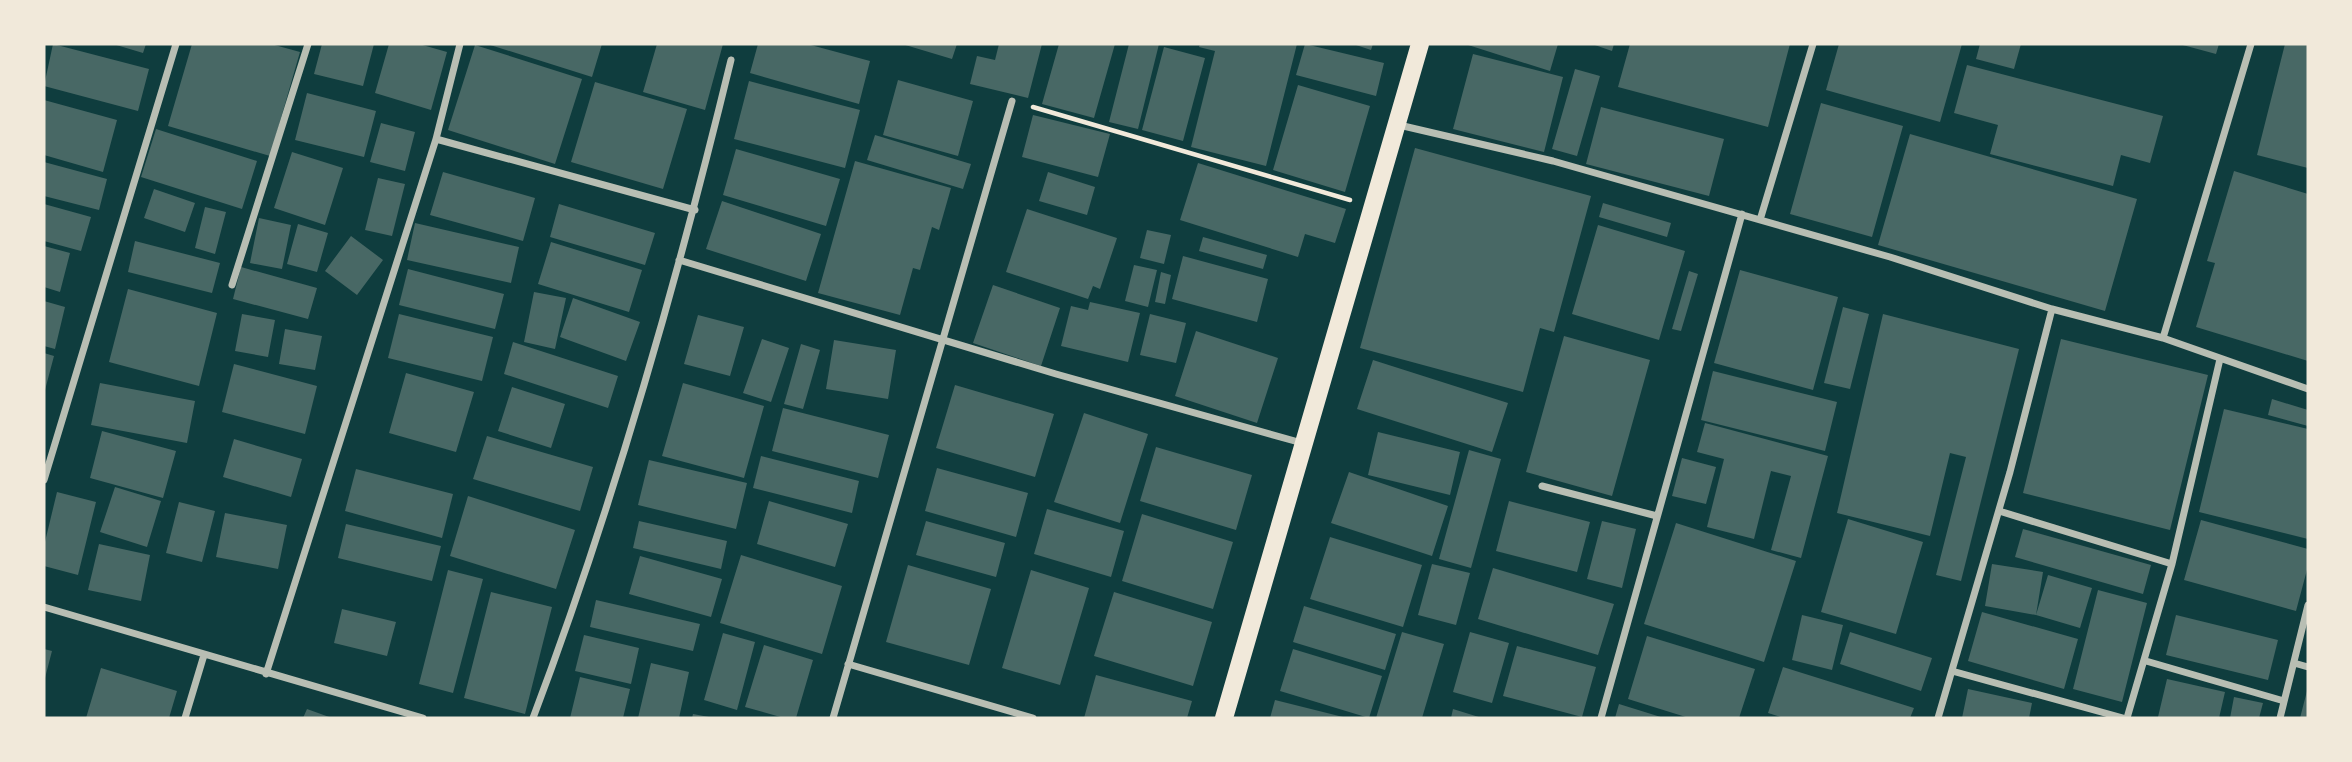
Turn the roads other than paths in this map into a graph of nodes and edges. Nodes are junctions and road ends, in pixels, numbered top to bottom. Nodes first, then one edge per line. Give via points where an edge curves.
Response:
1 (176, 44) edge
2 (308, 44) edge
3 (460, 44) edge
4 (1420, 44) edge
5 (1813, 44) edge
6 (2252, 44) edge
7 (731, 60) dead end
8 (1012, 101) road end
9 (1397, 125) junction
10 (436, 139) junction
11 (695, 210) junction
12 (1742, 214) junction
13 (1760, 220) junction
14 (679, 260) junction
15 (232, 285) dead end
16 (2052, 309) junction
17 (943, 338) junction
18 (2163, 338) junction
19 (2220, 359) junction
20 (2308, 389) edge
21 (1303, 444) junction
22 (44, 480) edge
23 (1542, 486) dead end
24 (1998, 511) junction
25 (1657, 516) junction
26 (2172, 564) junction
27 (2308, 604) edge
28 (44, 607) edge
29 (204, 655) junction
30 (2146, 661) junction
31 (2294, 663) junction
32 (848, 664) junction
33 (2308, 667) edge
34 (1952, 671) junction
35 (266, 674) junction
36 (2284, 701) junction
37 (185, 718) edge
38 (423, 718) edge
39 (533, 718) edge
40 (833, 718) edge
41 (1034, 718) edge
42 (1224, 718) edge
43 (1601, 718) edge
44 (1938, 718) edge
45 (2125, 718) edge
46 (2280, 718) edge

1 - 22 street
2 - 15 street
3 - 10 street
4 - 9 main road
5 - 13 street
6 - 18 street
7 - 11 street
8 - 17 street
9 - 12 street via 1553,161
9 - 21 main road
10 - 11 street
10 - 35 street
11 - 14 street
12 - 13 street
12 - 25 street
13 - 16 street
14 - 17 street
14 - 39 street via 585,576
16 - 18 street
16 - 24 street
17 - 21 street
17 - 32 street
18 - 19 street
19 - 20 street
19 - 26 street
21 - 42 main road
23 - 25 street
24 - 26 street
24 - 34 street
25 - 43 street
26 - 30 street
27 - 31 street
28 - 29 street
29 - 35 street
29 - 37 street
30 - 36 street
30 - 45 street
31 - 33 street
31 - 36 street
32 - 40 street
32 - 41 street
34 - 44 street
34 - 45 street
35 - 38 street
36 - 46 street

